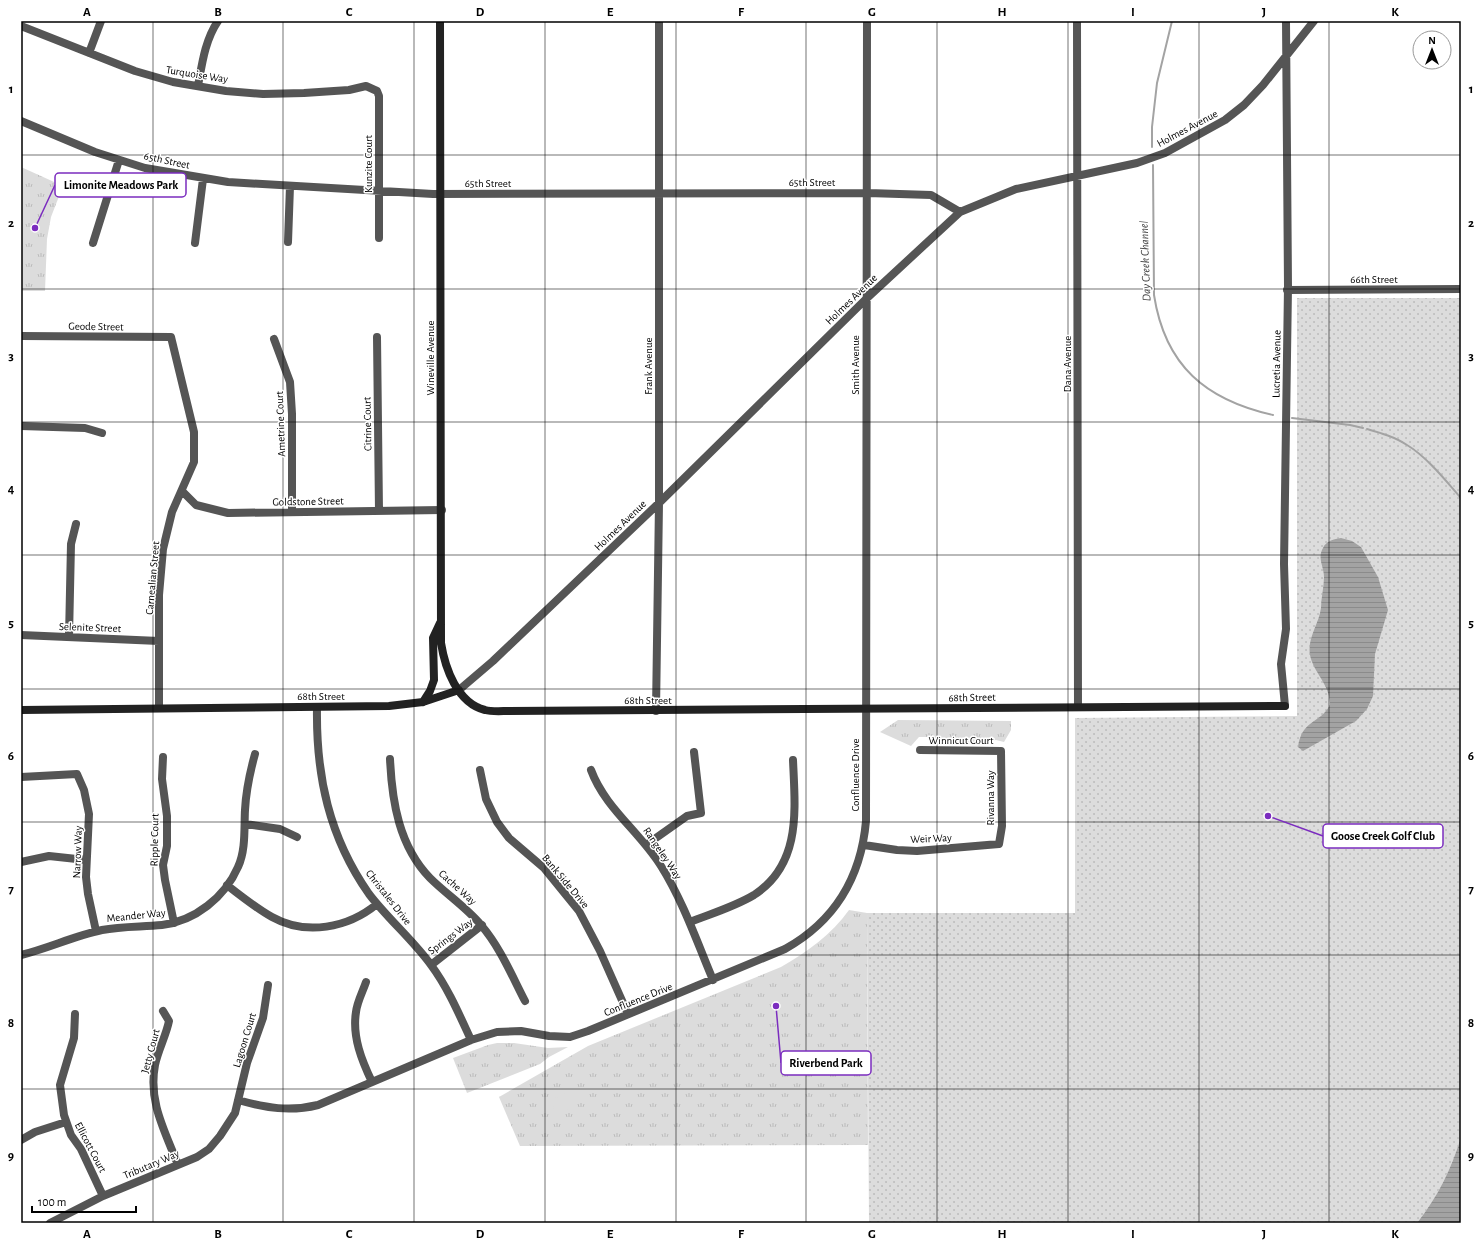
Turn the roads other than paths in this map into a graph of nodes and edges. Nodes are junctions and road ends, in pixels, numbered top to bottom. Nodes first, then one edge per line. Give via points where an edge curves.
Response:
1 (101, 21) edge
2 (218, 21) edge
3 (440, 21) edge
4 (659, 21) edge
5 (867, 21) edge
6 (1077, 21) edge
7 (1286, 21) edge
8 (1314, 21) edge
9 (21, 26) edge
10 (89, 53) junction
11 (1286, 56) junction
12 (198, 86) junction
13 (377, 91) joint
14 (21, 121) edge
15 (119, 160) junction
16 (1078, 175) junction
17 (203, 179) junction
18 (290, 186) junction
19 (379, 191) junction
20 (868, 193) junction
21 (440, 194) junction
22 (660, 194) junction
23 (960, 212) junction
24 (379, 238) dead end
25 (288, 242) dead end
26 (93, 243) dead end
27 (195, 243) dead end
28 (1461, 289) edge
29 (1288, 290) junction
30 (866, 299) junction
31 (21, 336) edge
32 (171, 337) joint
33 (377, 337) dead end
34 (274, 339) dead end
35 (21, 426) edge
36 (102, 433) dead end
37 (182, 491) junction
38 (659, 503) junction
39 (442, 510) junction
40 (379, 511) junction
41 (292, 512) junction
42 (76, 524) dead end
43 (441, 621) junction
44 (21, 635) edge
45 (69, 637) junction
46 (159, 641) junction
47 (459, 690) junction
48 (423, 702) junction
49 (1078, 706) junction
50 (1285, 706) joint
51 (159, 708) junction
52 (317, 708) junction
53 (21, 710) edge
54 (866, 710) junction
55 (656, 711) junction
56 (920, 750) dead end
57 (1001, 751) joint
58 (694, 752) dead end
59 (255, 754) dead end
60 (163, 757) dead end
61 (390, 759) dead end
62 (793, 760) dead end
63 (480, 770) dead end
64 (591, 770) dead end
65 (21, 777) edge
66 (245, 824) junction
67 (297, 837) dead end
68 (999, 844) joint
69 (646, 845) junction
70 (864, 845) junction
71 (86, 860) junction
72 (21, 862) edge
73 (227, 885) junction
74 (377, 904) junction
75 (174, 922) junction
76 (690, 922) junction
77 (482, 925) junction
78 (96, 931) junction
79 (21, 955) edge
80 (431, 965) junction
81 (713, 980) junction
82 (366, 982) dead end
83 (268, 985) dead end
84 (525, 1001) dead end
85 (164, 1011) dead end
86 (75, 1014) dead end
87 (628, 1014) junction
88 (471, 1040) junction
89 (372, 1082) junction
90 (238, 1100) junction
91 (66, 1122) junction
92 (21, 1140) edge
93 (178, 1165) junction
94 (103, 1196) junction
95 (50, 1223) edge

1 - 10 street
2 - 12 street via 204,52
3 - 21 street, Wineville Avenue
4 - 22 street, Frank Avenue
5 - 20 street, Smith Avenue
6 - 16 street, Dana Avenue
7 - 11 street, Lucretia Avenue
8 - 11 street, Holmes Avenue
9 - 10 street, Turquoise Way
10 - 12 street, Turquoise Way via 154,78
11 - 16 street, Holmes Avenue via 1244,105 1225,120 1165,153 1137,163
11 - 29 street, Lucretia Avenue
12 - 13 street, Turquoise Way via 263,94 304,94 366,86
13 - 19 street, Kunzite Court via 380,103
14 - 15 street, 65th Street
15 - 17 street, 65th Street via 145,168
15 - 26 street
16 - 23 street, Holmes Avenue via 1016,189
16 - 49 street, Dana Avenue
17 - 18 street, 65th Street
17 - 27 street
18 - 19 street, 65th Street
18 - 25 street
19 - 21 street, 65th Street
19 - 24 street, Kunzite Court
20 - 22 street, 65th Street
20 - 23 street, 65th Street via 931,195
20 - 30 street, Smith Avenue
21 - 22 street, 65th Street
21 - 39 street, Wineville Avenue
22 - 38 street, Frank Avenue
23 - 30 street, Holmes Avenue
28 - 29 street, 66th Street
29 - 50 street, Lucretia Avenue via 1284,564 1286,630 1281,664
30 - 38 street, Holmes Avenue
30 - 54 street, Smith Avenue
31 - 32 street, Geode Street
32 - 37 street, Carnealian Street via 194,432 194,462
33 - 40 street, Citrine Court
34 - 41 street, Ametrine Court via 290,382
35 - 36 street via 85,428
37 - 41 street, Goldstone Street via 196,505 228,513
37 - 46 street, Carnealian Street via 172,512 164,549 159,595
38 - 47 street, Holmes Avenue via 493,661
38 - 55 street, Frank Avenue
39 - 40 street, Goldstone Street
39 - 43 street, Wineville Avenue
40 - 41 street, Goldstone Street
42 - 45 street via 71,544
43 - 47 street, Wineville Avenue via 444,658
43 - 48 street via 433,638 434,680
44 - 45 street, Selenite Street
45 - 46 street, Selenite Street
46 - 51 street, Carnealian Street
47 - 48 street, 68th Street
47 - 55 street, 68th Street via 475,706 493,711
48 - 52 street, 68th Street via 389,706
49 - 50 street, 68th Street
49 - 54 street, 68th Street
51 - 52 street, 68th Street
51 - 53 street, 68th Street
52 - 74 street, Christales Drive via 318,760 326,803 342,847
54 - 55 street, 68th Street
54 - 70 street, Confluence Drive
56 - 57 street, Winnicut Court
57 - 68 street, Rivanna Way via 1002,826
58 - 69 street via 701,813 687,816
59 - 66 street, Meander Way via 247,791
60 - 75 street, Ripple Court via 162,779 167,816 164,880
61 - 77 street, Cache Way via 395,808 399,825 411,852 430,878
62 - 76 street via 795,825 781,868 774,878 753,895
63 - 87 street, Bank Side Drive via 486,799 497,822 509,838 544,868 579,911
64 - 69 street, Rangeley Way via 604,796
65 - 71 street, Narrow Way via 77,774 84,790 89,814
66 - 67 street via 280,829
66 - 73 street, Meander Way via 239,866
68 - 70 street, Weir Way via 917,850
69 - 76 street, Rangeley Way via 674,888
70 - 81 street, Confluence Drive via 853,877 841,899 812,932 785,949
71 - 72 street via 49,856
71 - 78 street, Narrow Way via 88,894
73 - 74 street via 271,916 302,926 330,926 347,922
73 - 75 street, Meander Way via 217,898 203,909
74 - 80 street, Christales Drive
75 - 78 street, Meander Way
76 - 81 street, Rangeley Way
77 - 80 street, Springs Way
77 - 84 street, Cache Way via 503,957
78 - 79 street, Meander Way
80 - 88 street, Christales Drive
81 - 87 street, Confluence Drive
82 - 89 street via 356,1012 356,1027 360,1054
83 - 90 street, Lagoon Court via 263,1018 247,1063
85 - 93 street, Jetty Court via 169,1021 156,1064 152,1091
86 - 91 street, Ellicott Court via 74,1038 60,1085
87 - 88 street, Confluence Drive via 570,1037 511,1031 496,1032
88 - 89 street, Confluence Drive
89 - 90 street, Confluence Drive via 318,1105 302,1109 267,1108
90 - 93 street, Tributary Way via 235,1114 228,1126 209,1149
91 - 92 street via 35,1132
91 - 94 street, Ellicott Court
93 - 94 street, Tributary Way
94 - 95 street, Tributary Way

